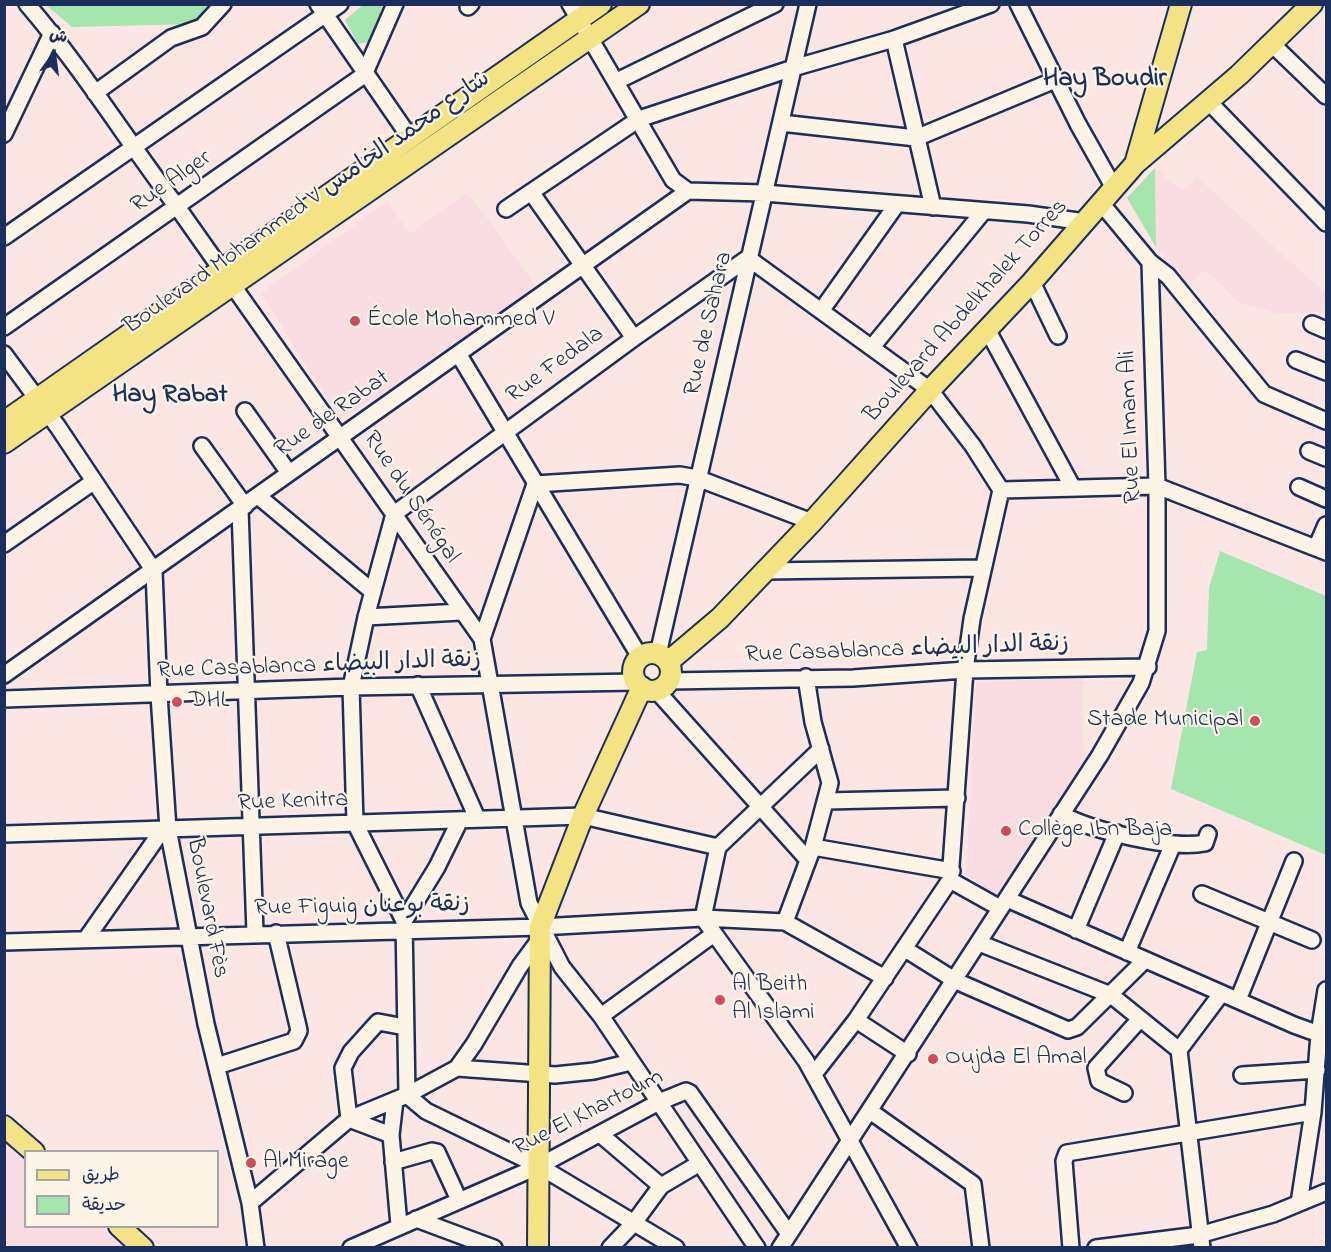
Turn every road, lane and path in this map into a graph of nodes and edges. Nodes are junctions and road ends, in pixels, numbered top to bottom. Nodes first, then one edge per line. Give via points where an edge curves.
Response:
1 (27, 4) edge
2 (223, 4) edge
3 (340, 4) edge
4 (395, 4) edge
5 (601, 4) edge
6 (639, 4) edge
7 (775, 4) edge
8 (808, 4) edge
9 (991, 4) edge
10 (1018, 4) edge
11 (1181, 4) edge
12 (1312, 4) edge
13 (321, 10) edge
14 (575, 12) edge
15 (52, 33) junction
16 (591, 39) junction
17 (894, 39) junction
18 (1271, 43) junction
19 (793, 68) junction
20 (364, 75) junction
21 (1055, 80) junction
22 (617, 81) junction
23 (96, 93) junction
24 (1326, 96) edge
25 (1209, 102) junction
26 (639, 119) junction
27 (781, 123) junction
28 (4, 134) edge
29 (916, 138) junction
30 (411, 139) junction
31 (132, 148) junction
32 (1135, 164) junction
33 (688, 191) junction
34 (531, 192) junction
35 (764, 194) junction
36 (1107, 196) junction
37 (897, 204) junction
38 (933, 207) junction
39 (178, 208) junction
40 (506, 209) dead end
41 (983, 212) junction
42 (1085, 222) junction
43 (1326, 223) edge
44 (4, 237) edge
45 (748, 258) junction
46 (1150, 262) junction
47 (583, 265) junction
48 (220, 270) junction
49 (1032, 282) junction
50 (233, 288) junction
51 (821, 311) junction
52 (4, 327) edge
53 (988, 331) junction
54 (1058, 336) dead end
55 (634, 338) junction
56 (872, 347) junction
57 (4, 354) edge
58 (459, 355) junction
59 (1296, 360) dead end
60 (1326, 372) edge
61 (930, 390) junction
62 (42, 406) junction
63 (245, 411) dead end
64 (1326, 421) edge
65 (4, 422) edge
66 (504, 432) junction
67 (340, 436) junction
68 (4, 443) edge
69 (202, 446) dead end
70 (1309, 451) dead end
71 (1326, 458) edge
72 (289, 473) junction
73 (698, 478) junction
74 (93, 482) junction
75 (535, 484) junction
76 (1157, 486) junction
77 (1299, 487) dead end
78 (1073, 488) junction
79 (1001, 490) junction
80 (258, 496) junction
81 (1326, 499) edge
82 (243, 507) junction
83 (394, 514) junction
84 (812, 522) junction
85 (1326, 525) edge
86 (4, 544) edge
87 (1321, 550) edge
88 (983, 568) junction
89 (154, 571) junction
90 (765, 572) junction
91 (373, 592) junction
92 (461, 612) junction
93 (366, 617) junction
94 (482, 639) junction
95 (1148, 667) junction
96 (965, 670) junction
97 (653, 674) junction
98 (4, 675) edge
99 (806, 677) junction
100 (489, 684) junction
101 (418, 686) junction
102 (351, 687) junction
103 (246, 692) junction
104 (159, 695) junction
105 (4, 699) edge
106 (821, 749) junction
107 (957, 798) junction
108 (826, 801) junction
109 (759, 808) junction
110 (1060, 814) junction
111 (583, 816) junction
112 (477, 818) junction
113 (512, 818) junction
114 (460, 820) junction
115 (355, 823) junction
116 (252, 827) junction
117 (165, 829) junction
118 (1117, 833) junction
119 (4, 834) edge
120 (1208, 834) dead end
121 (1173, 844) junction
122 (718, 847) junction
123 (811, 854) junction
124 (1294, 861) dead end
125 (951, 876) junction
126 (1202, 894) dead end
127 (1003, 903) junction
128 (703, 918) junction
129 (785, 922) junction
130 (1270, 922) junction
131 (404, 925) junction
132 (1076, 930) junction
133 (255, 933) junction
134 (276, 933) junction
135 (540, 933) junction
136 (714, 934) junction
137 (187, 935) junction
138 (86, 939) junction
139 (1312, 940) dead end
140 (4, 942) edge
141 (979, 943) junction
142 (905, 949) junction
143 (1127, 952) junction
144 (1145, 960) junction
145 (885, 978) junction
146 (956, 981) junction
147 (1326, 990) edge
148 (1221, 994) junction
149 (1110, 995) junction
150 (1238, 1000) junction
151 (600, 1016) junction
152 (1140, 1019) junction
153 (856, 1020) junction
154 (405, 1027) junction
155 (1323, 1031) edge
156 (1179, 1050) junction
157 (908, 1054) junction
158 (631, 1062) junction
159 (217, 1066) junction
160 (457, 1068) junction
161 (1317, 1070) junction
162 (539, 1073) junction
163 (814, 1074) junction
164 (1242, 1075) dead end
165 (1124, 1093) dead end
166 (401, 1097) junction
167 (659, 1102) junction
168 (870, 1111) junction
169 (1313, 1112) junction
170 (349, 1119) junction
171 (4, 1126) edge
172 (1189, 1133) junction
173 (600, 1134) junction
174 (391, 1135) junction
175 (851, 1140) junction
176 (32, 1150) edge
177 (393, 1162) junction
178 (700, 1163) junction
179 (539, 1166) junction
180 (661, 1186) junction
181 (1326, 1192) edge
182 (459, 1200) junction
183 (250, 1203) junction
184 (1299, 1203) junction
185 (416, 1219) junction
186 (633, 1224) junction
187 (399, 1226) junction
188 (120, 1228) edge
189 (789, 1234) junction
190 (1201, 1241) edge
191 (143, 1248) edge
192 (256, 1248) edge
193 (351, 1248) edge
194 (494, 1248) edge
195 (538, 1248) edge
196 (610, 1248) edge
197 (676, 1248) edge
198 (757, 1248) edge
199 (780, 1248) edge
200 (909, 1248) edge
201 (981, 1248) edge
202 (1071, 1248) edge
203 (1096, 1248) edge
204 (1180, 1248) edge

1 - 15 street, Rue du Sénégal
2 - 23 street via 202,27 171,38
3 - 13 street
4 - 20 street
5 - 14 main road, Boulevard Mohammed V شارع محمد الخامس
6 - 16 main road, Boulevard Mohammed V شارع محمد الخامس
7 - 22 street
8 - 19 street, Rue de Sahara
9 - 17 street
10 - 21 street
11 - 32 main road
12 - 18 main road, Boulevard Abdelkhalek Torres
13 - 20 street
13 - 31 street
14 - 16 street
14 - 30 main road, Boulevard Mohammed V شارع محمد الخامس
15 - 23 street, Rue du Sénégal
15 - 28 street
16 - 22 street
16 - 50 main road, Boulevard Mohammed V شارع محمد الخامس
17 - 19 street
17 - 29 street
18 - 24 street
18 - 25 main road, Boulevard Abdelkhalek Torres
19 - 26 street
19 - 27 street, Rue de Sahara
20 - 30 street
20 - 39 street, Rue Alger
21 - 29 street
21 - 36 street
22 - 26 street
23 - 31 street, Rue du Sénégal
25 - 32 main road, Boulevard Abdelkhalek Torres
25 - 43 street
26 - 33 street via 673,180
26 - 34 street
27 - 29 street
27 - 35 street, Rue de Sahara
29 - 38 street
30 - 48 main road, Boulevard Mohammed V شارع محمد الخامس
31 - 39 street, Rue du Sénégal
31 - 44 street
32 - 36 main road, Boulevard Abdelkhalek Torres
33 - 35 street
33 - 47 street, Rue de Rabat
34 - 40 street
34 - 47 street
35 - 37 street
35 - 45 street, Rue de Sahara
36 - 42 main road, Boulevard Abdelkhalek Torres
36 - 46 street
37 - 38 street
37 - 51 street
38 - 41 street
39 - 48 street, Rue du Sénégal
39 - 52 street, Rue Alger
41 - 42 street
41 - 56 street
42 - 49 main road, Boulevard Abdelkhalek Torres
45 - 51 street
45 - 55 street, Rue Fedala
45 - 73 street, Rue de Sahara
46 - 64 street via 1168,276 1264,394
46 - 76 street, Rue El Imam Ali
47 - 55 street
47 - 58 street, Rue de Rabat
48 - 50 street, Rue du Sénégal
48 - 62 main road, Boulevard Mohammed V شارع محمد الخامس
49 - 53 main road, Boulevard Abdelkhalek Torres
49 - 54 street
50 - 62 main road, Boulevard Mohammed V شارع محمد الخامس
50 - 67 street, Rue du Sénégal
51 - 56 street
53 - 61 main road, Boulevard Abdelkhalek Torres
53 - 78 street
55 - 66 street, Rue Fedala
56 - 61 street
57 - 62 street
58 - 66 street
58 - 67 street, Rue de Rabat
59 - 60 street
61 - 79 street
61 - 84 main road, Boulevard Abdelkhalek Torres
62 - 65 main road, Boulevard Mohammed V شارع محمد الخامس
62 - 68 main road, Boulevard Mohammed V شارع محمد الخامس
62 - 74 street
63 - 72 street
66 - 75 street
66 - 83 street, Rue Fedala
67 - 72 street, Rue de Rabat
67 - 83 street, Rue du Sénégal
69 - 82 street
70 - 71 street
72 - 80 street, Rue de Rabat
73 - 75 street via 662,475
73 - 84 street
73 - 97 street, Rue de Sahara
74 - 86 street
74 - 89 street
75 - 94 street
75 - 97 street
76 - 78 street
76 - 87 street
76 - 95 street, Rue El Imam Ali via 1157,631
77 - 81 street
78 - 79 street
79 - 88 street
80 - 82 street, Rue de Rabat
80 - 91 street
82 - 89 street, Rue de Rabat
82 - 103 street
83 - 91 street
83 - 92 street, Rue du Sénégal
84 - 90 main road, Boulevard Abdelkhalek Torres
85 - 87 street
88 - 90 street
88 - 96 street
89 - 98 street, Rue de Rabat
89 - 104 street, Boulevard Fès
90 - 97 main road, Boulevard Abdelkhalek Torres via 720,618
91 - 93 street
92 - 93 street
92 - 94 street, Rue du Sénégal
93 - 102 street
94 - 100 street, Rue du Sénégal
95 - 96 street, Rue Casablanca زنقة الدار البيضاء
95 - 110 street, Rue El Imam Ali via 1130,706
96 - 99 street, Rue Casablanca زنقة الدار البيضاء via 853,678
96 - 107 street
97 - 99 street, Rue Casablanca زنقة الدار البيضاء
97 - 100 street, Rue Casablanca زنقة الدار البيضاء
97 - 109 street
97 - 111 main road
99 - 106 street
100 - 101 street, Rue Casablanca زنقة الدار البيضاء
100 - 113 street, Rue du Sénégal
101 - 102 street, Rue Casablanca زنقة الدار البيضاء
101 - 112 street
102 - 103 street, Rue Casablanca زنقة الدار البيضاء
102 - 115 street
103 - 104 street, Rue Casablanca زنقة الدار البيضاء
103 - 116 street
104 - 105 street, Rue Casablanca زنقة الدار البيضاء
104 - 117 street, Boulevard Fès
106 - 108 street via 831,778
106 - 109 street
107 - 108 street
107 - 125 street
108 - 123 street
109 - 122 street
109 - 123 street
110 - 118 street via 1080,825
110 - 127 street, Rue El Imam Ali
111 - 113 street, Rue Kenitra
111 - 122 street, Rue Kenitra
111 - 135 main road
112 - 113 street, Rue Kenitra
112 - 114 street, Rue Kenitra
113 - 135 street, Rue du Sénégal via 529,903
114 - 115 street, Rue Kenitra
114 - 131 street
115 - 116 street, Rue Kenitra
115 - 131 street
116 - 117 street, Rue Kenitra
116 - 133 street
117 - 119 street, Rue Kenitra
117 - 137 street, Boulevard Fès
117 - 138 street
118 - 121 street
118 - 132 street
120 - 121 street via 1205,843
121 - 143 street
122 - 128 street
123 - 125 street
123 - 129 street
124 - 130 street
125 - 127 street
125 - 142 street
126 - 130 street
127 - 132 street
127 - 141 street, Rue El Imam Ali
128 - 129 street, Rue Figuig زنقة بوعنان
128 - 135 street, Rue Figuig زنقة بوعنان
128 - 136 street
129 - 145 street
130 - 139 street
130 - 150 street
131 - 134 street, Rue Figuig زنقة بوعنان
131 - 135 street, Rue Figuig زنقة بوعنان
131 - 154 street
132 - 143 street
133 - 134 street, Rue Figuig زنقة بوعنان
133 - 137 street, Rue Figuig زنقة بوعنان
134 - 159 street via 298,1037
135 - 151 street, Rue du Sénégal
135 - 160 street
135 - 162 main road
136 - 151 street
136 - 163 street
137 - 138 street, Rue Figuig زنقة بوعنان
137 - 159 street, Boulevard Fès
138 - 140 street, Rue Figuig زنقة بوعنان
141 - 146 street, Rue El Imam Ali
141 - 149 street
142 - 145 street
142 - 146 street
143 - 144 street
144 - 148 street
144 - 149 street
145 - 153 street
146 - 149 street via 1068,1030 1077,1027
146 - 157 street, Rue El Imam Ali
147 - 155 street
148 - 150 street
148 - 156 street
149 - 152 street
150 - 155 street
151 - 158 street, Rue du Sénégal
152 - 156 street
152 - 165 street via 1096,1071 1099,1081
153 - 157 street
153 - 163 street
154 - 166 street
154 - 170 street via 378,1022 345,1060 342,1078
155 - 161 street
156 - 172 street
157 - 168 street, Rue El Imam Ali
158 - 162 street via 575,1074
158 - 167 street, Rue du Sénégal
159 - 183 street, Boulevard Fès
160 - 162 street
160 - 166 street
161 - 164 street
161 - 169 street
162 - 179 main road
163 - 175 street
166 - 170 street
166 - 174 street
166 - 179 street
167 - 173 street, Rue El Khartoum
167 - 178 street, Rue du Sénégal
167 - 189 street, Rue El Khartoum via 682,1091 690,1093
168 - 175 street, Rue El Imam Ali
168 - 201 street via 973,1184
169 - 172 street
169 - 184 street
170 - 174 street
170 - 183 street
171 - 176 main road
172 - 190 street
172 - 202 street via 1067,1153 1064,1161
173 - 179 street, Rue El Khartoum
173 - 180 street
174 - 177 street
175 - 189 street, Rue El Imam Ali
175 - 200 street
177 - 182 street via 437,1152
177 - 187 street
178 - 180 street
178 - 198 street, Rue du Sénégal
179 - 182 street, Rue El Khartoum
179 - 186 street
179 - 195 main road
180 - 186 street
181 - 184 street
182 - 185 street, Rue El Khartoum
183 - 192 street, Boulevard Fès
184 - 190 street
185 - 187 street, Rue El Khartoum
185 - 194 street
186 - 196 street
186 - 197 street
187 - 193 street, Rue El Khartoum
188 - 191 main road
189 - 199 street, Rue El Imam Ali
190 - 203 street
190 - 204 street

